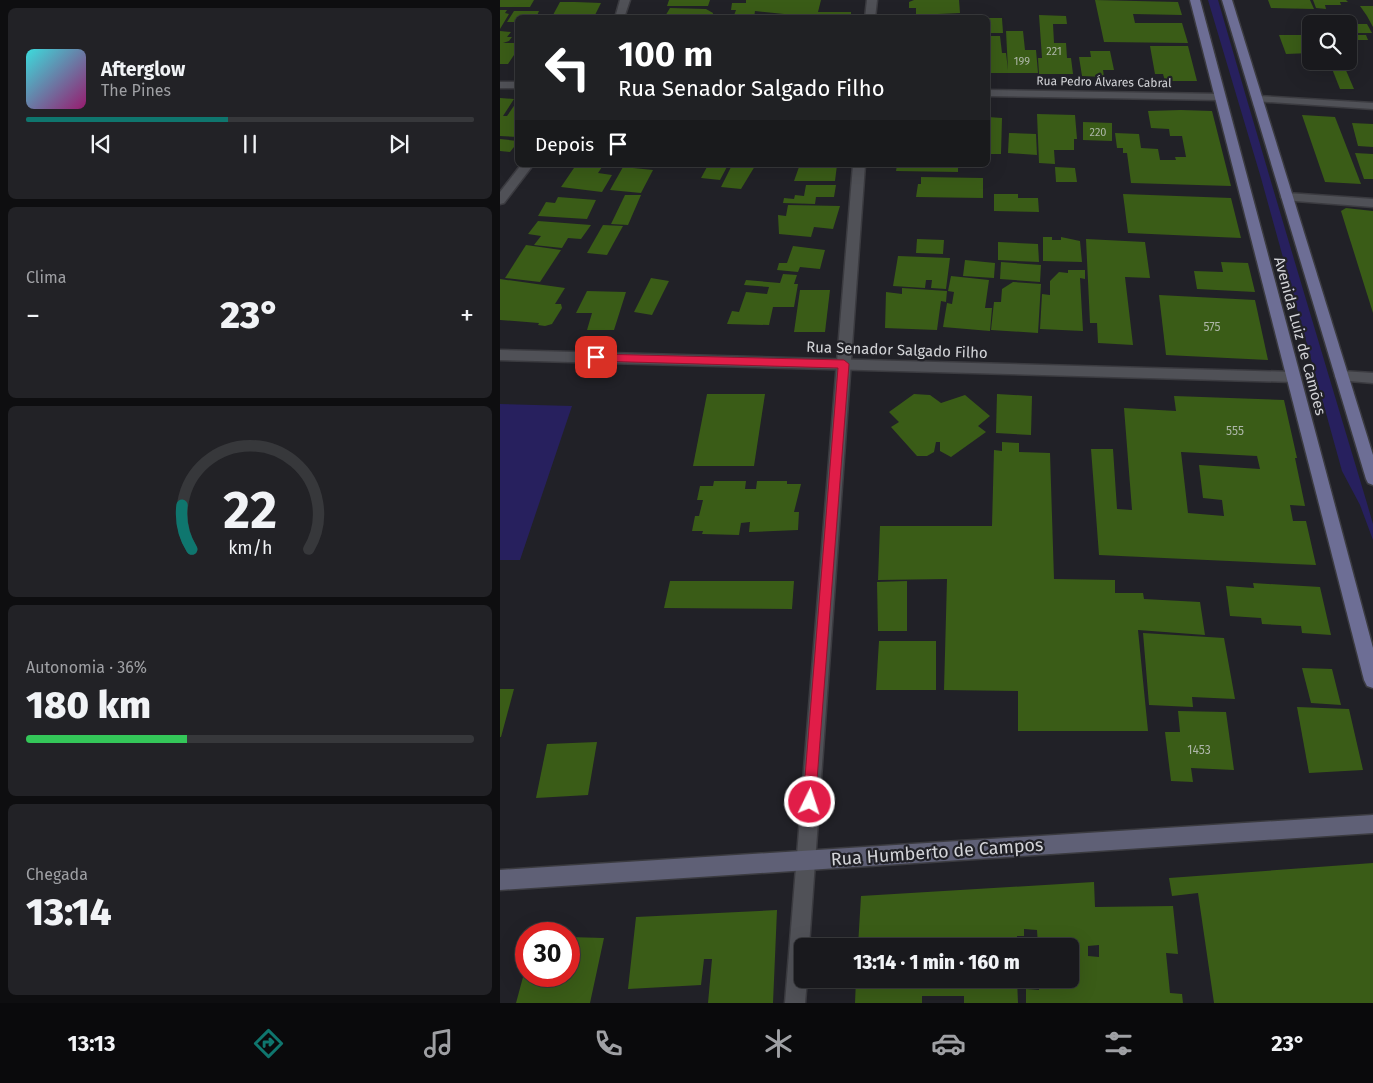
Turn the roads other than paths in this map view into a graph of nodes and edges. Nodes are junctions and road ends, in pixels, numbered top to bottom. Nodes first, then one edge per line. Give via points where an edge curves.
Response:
1 (625, 0) edge
2 (872, 0) edge
3 (1195, 0) edge
4 (1227, 0) edge
5 (620, 15) edge
6 (870, 15) edge
7 (500, 85) edge
8 (515, 85) edge
9 (990, 93) edge
10 (1220, 97) junction
11 (1258, 99) junction
12 (1373, 106) edge
13 (525, 167) edge
14 (859, 167) edge
15 (1287, 197) junction
16 (500, 200) edge
17 (1373, 203) edge
18 (500, 355) edge
19 (844, 364) junction
20 (1342, 376) junction
21 (1294, 377) junction
22 (1373, 378) edge
23 (1373, 479) edge
24 (1373, 680) edge
25 (1373, 824) edge
26 (805, 861) junction
27 (500, 880) edge
28 (794, 1003) edge

1 - 5 street
2 - 6 street
3 - 10 main road, Avenida Luiz de Camões
4 - 11 main road, Avenida Luiz de Camões
7 - 8 street
9 - 10 street, Rua Pedro Álvares Cabral
10 - 21 main road, Avenida Luiz de Camões
11 - 12 street
11 - 15 main road, Avenida Luiz de Camões
13 - 16 street
14 - 19 street
15 - 17 street
15 - 20 main road, Avenida Luiz de Camões
18 - 19 street, Rua Senador Salgado Filho
19 - 21 street, Rua Senador Salgado Filho
19 - 26 street
20 - 22 street
20 - 23 main road, Avenida Luiz de Camões
21 - 24 main road, Avenida Luiz de Camões
25 - 26 main road, Rua Humberto de Campos
26 - 27 main road, Rua Humberto de Campos
26 - 28 street

